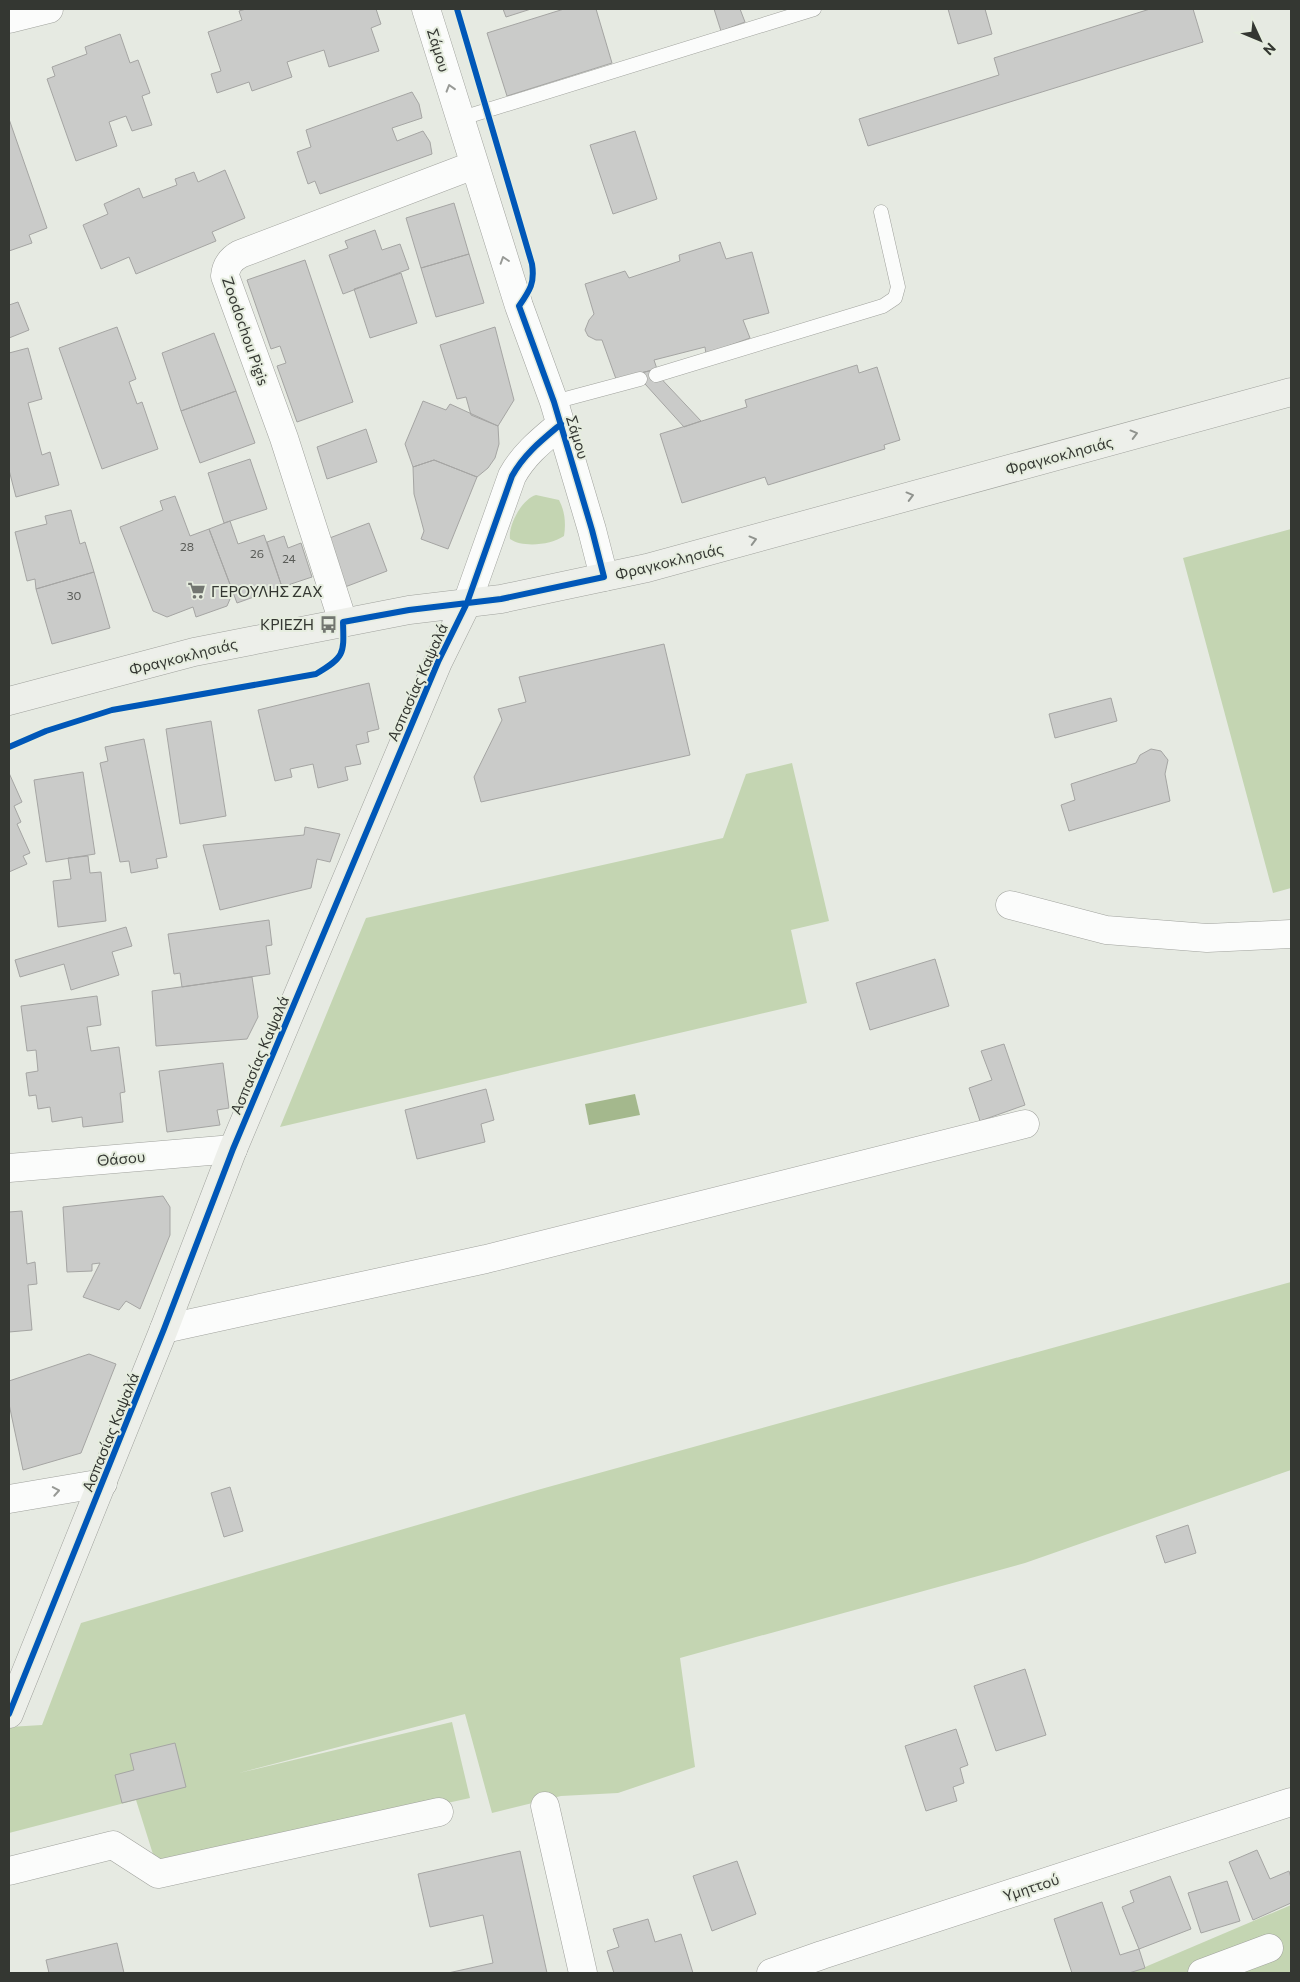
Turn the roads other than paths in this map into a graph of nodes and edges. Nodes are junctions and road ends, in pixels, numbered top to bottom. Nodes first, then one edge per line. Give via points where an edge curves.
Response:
1 (49, 9) edge
2 (426, 9) edge
3 (812, 9) edge
4 (9, 19) edge
5 (459, 118) junction
6 (474, 165) junction
7 (881, 212) dead end
8 (656, 375) dead end
9 (640, 379) dead end
10 (1291, 392) edge
11 (557, 413) junction
12 (604, 577) junction
13 (466, 604) junction
14 (343, 622) junction
15 (10, 695) edge
16 (1010, 905) dead end
17 (1291, 934) edge
18 (1025, 1124) dead end
19 (233, 1149) junction
20 (9, 1168) edge
21 (164, 1329) junction
22 (103, 1482) junction
23 (9, 1499) edge
24 (9, 1714) edge
25 (1291, 1802) edge
26 (545, 1806) dead end
27 (439, 1812) dead end
28 (9, 1871) edge
29 (1269, 1948) dead end
30 (583, 1973) edge
31 (771, 1973) edge
32 (1202, 1973) edge

1 - 4 street
5 -> 2 street, Σάμου
3 - 5 lane
5 - 6 street, Σάμου
11 -> 6 street, Σάμου
6 - 14 street, Zoodochou Pigis via 240,254 228,263 225,270 284,438
7 - 8 lane via 898,287 896,298 883,306
9 - 11 lane
12 -> 10 street, Φραγκοκλησιάς via 755,539
11 - 12 street, Σάμου
11 - 13 street, Ασπασίας Καψαλά via 512,476
12 - 13 street, Φραγκοκλησιάς
13 - 14 street, Φραγκοκλησιάς
13 - 19 street, Ασπασίας Καψαλά via 438,662
14 - 15 street, Φραγκοκλησιάς via 194,652
16 - 17 street via 1106,930 1207,938
18 - 21 street via 486,1259
19 - 20 street, Θάσου
19 - 21 street, Ασπασίας Καψαλά
21 - 22 street, Ασπασίας Καψαλά
23 -> 22 street
22 - 24 street, Ασπασίας Καψαλά
25 - 31 street, Υμηττού
26 - 30 street
27 - 28 street via 158,1874 113,1845
29 - 32 street

